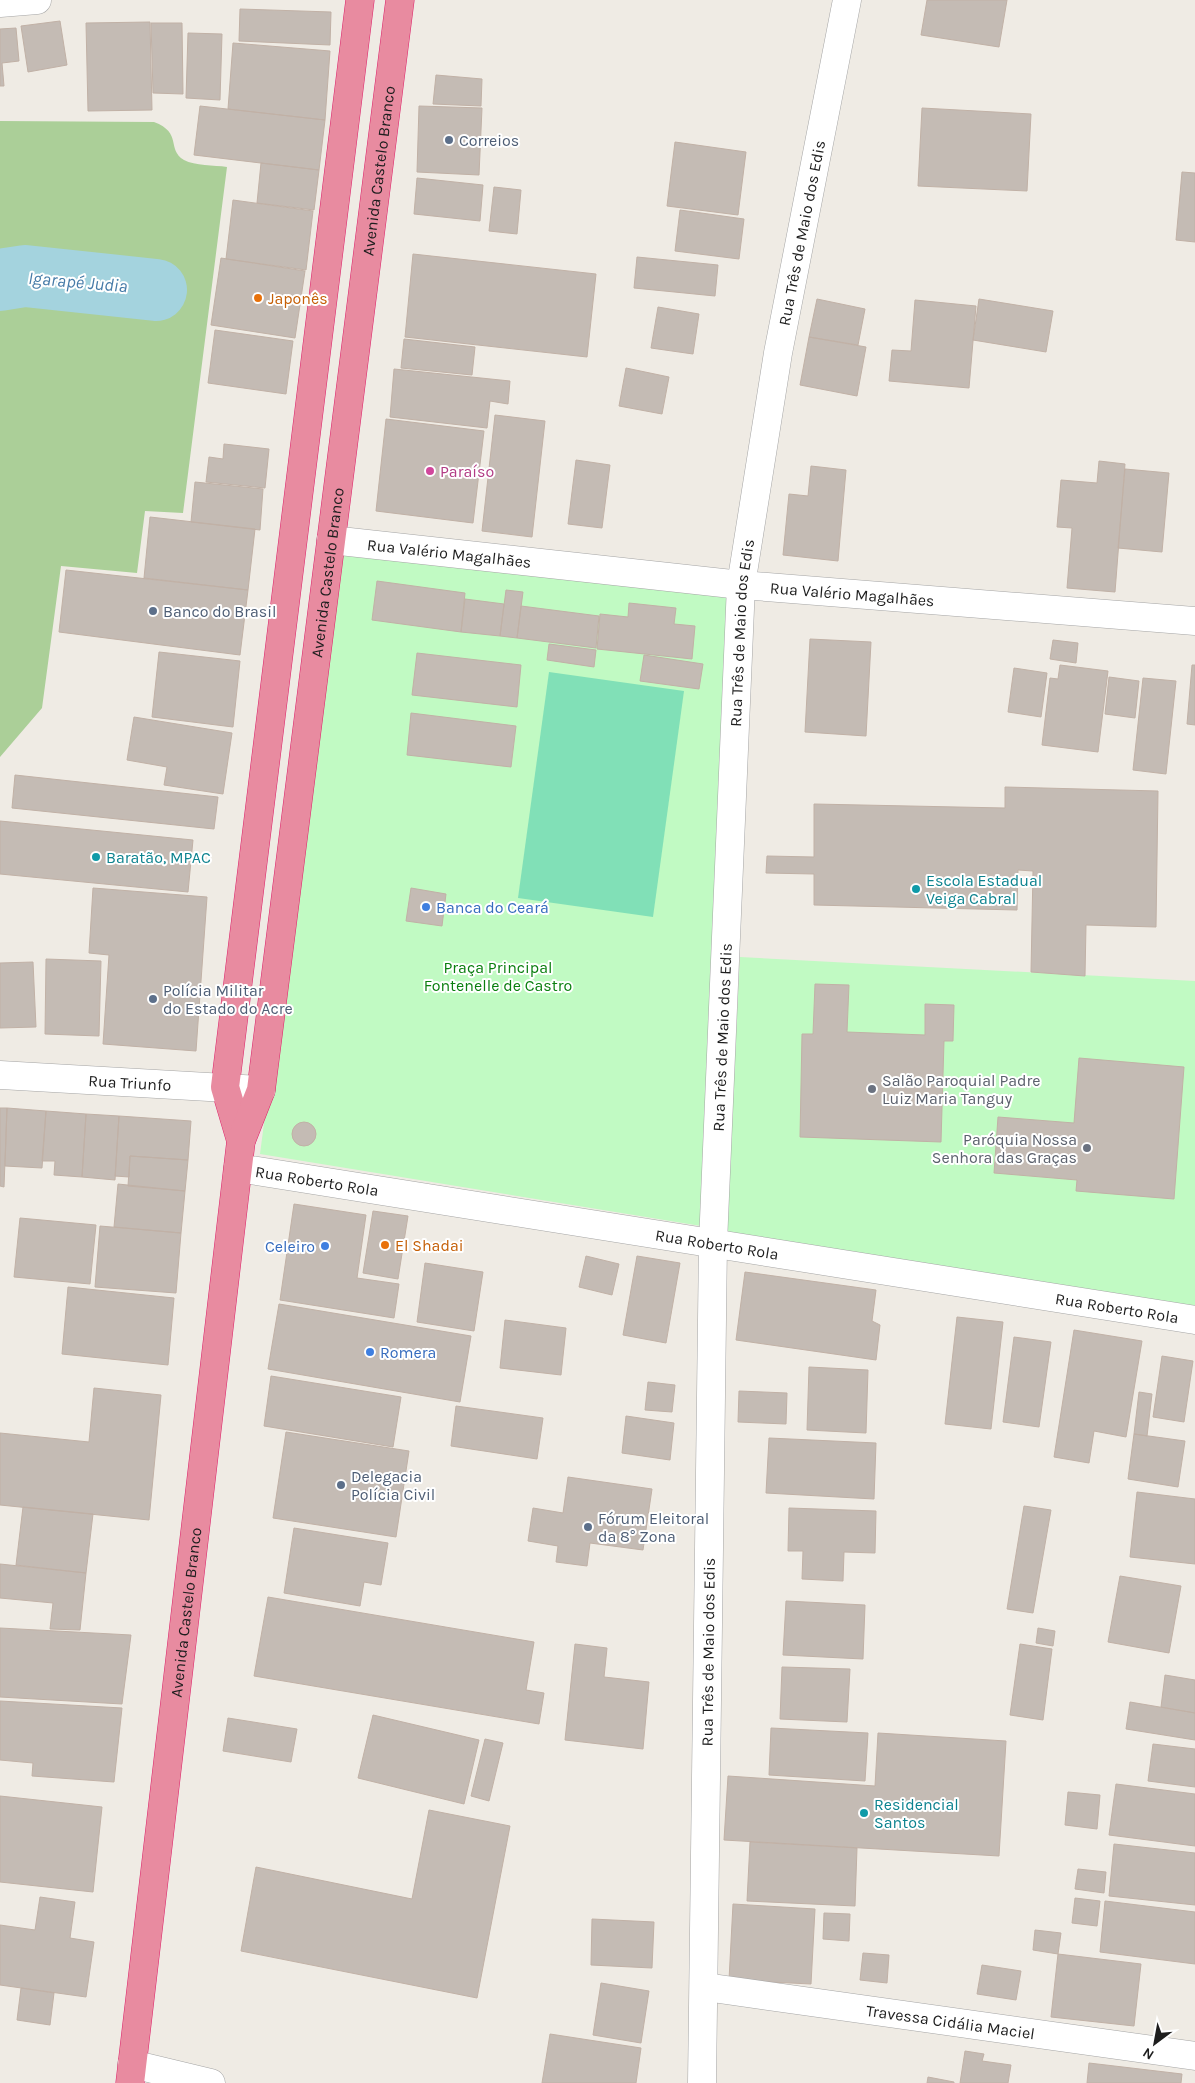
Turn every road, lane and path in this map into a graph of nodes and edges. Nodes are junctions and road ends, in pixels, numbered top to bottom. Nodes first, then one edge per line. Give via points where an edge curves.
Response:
1 (37, 0) edge
2 (360, 0) edge
3 (400, 0) edge
4 (847, 0) edge
5 (0, 3) edge
6 (331, 540) junction
7 (741, 585) junction
8 (1195, 621) edge
9 (0, 1075) edge
10 (225, 1087) junction
11 (261, 1090) junction
12 (241, 1141) junction
13 (238, 1168) junction
14 (713, 1243) junction
15 (1195, 1320) edge
16 (705, 1987) junction
17 (1195, 2056) edge
18 (131, 2074) edge
19 (207, 2082) edge
20 (702, 2083) edge

1 - 5 street
2 - 10 highway, Avenida Castelo Branco
3 - 6 highway, Avenida Castelo Branco
4 - 7 street, Rua Três de Maio dos Edis via 778,353
6 - 7 street, Rua Valério Magalhães
6 - 11 highway, Avenida Castelo Branco
7 - 8 street, Rua Valério Magalhães
7 - 14 street, Rua Três de Maio dos Edis
9 - 10 street, Rua Triunfo
10 - 11 street, Rua Triunfo
10 - 12 highway, Avenida Castelo Branco
11 - 12 highway, Avenida Castelo Branco
12 - 13 highway, Avenida Castelo Branco
13 - 14 street, Rua Roberto Rola
13 - 18 highway, Avenida Castelo Branco
14 - 15 street, Rua Roberto Rola
14 - 16 street, Rua Três de Maio dos Edis
16 - 17 street, Travessa Cidália Maciel
16 - 20 street, Rua Três de Maio dos Edis
18 - 19 street

